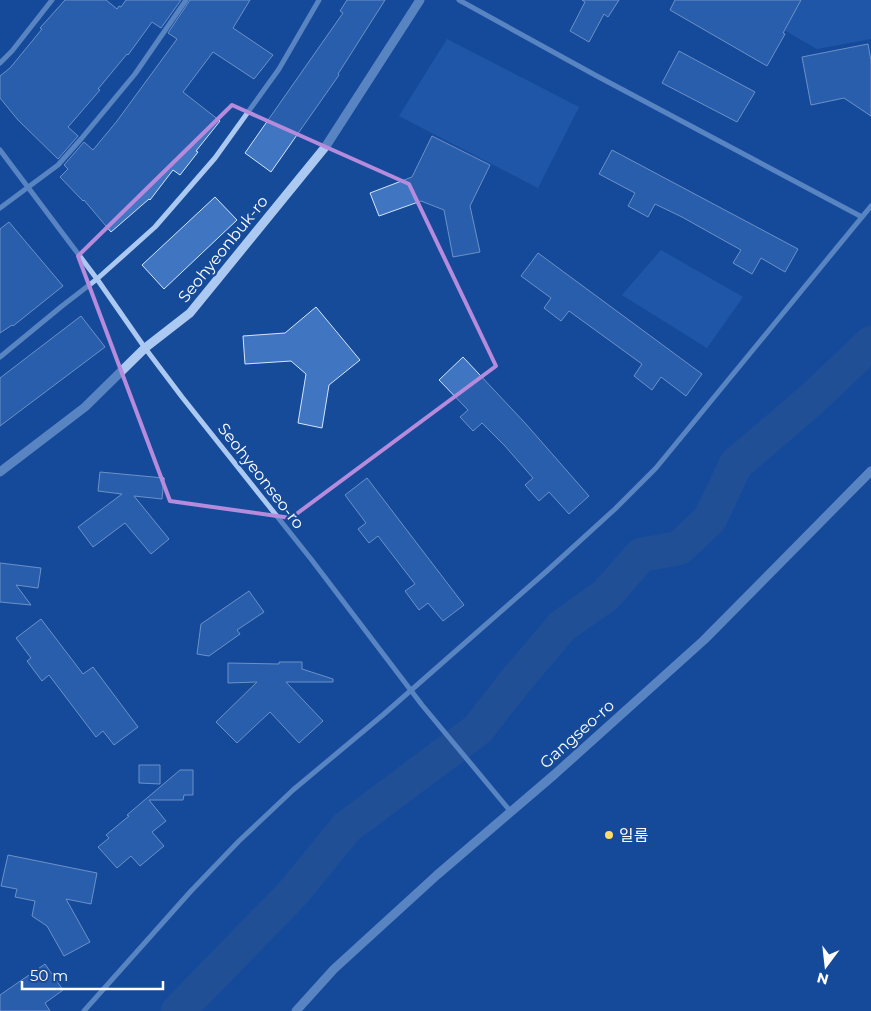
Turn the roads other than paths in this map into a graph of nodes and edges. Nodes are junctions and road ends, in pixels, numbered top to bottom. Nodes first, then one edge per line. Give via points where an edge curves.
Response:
1 (52, 0) edge
2 (186, 0) edge
3 (319, 0) edge
4 (420, 0) edge
5 (459, 0) edge
6 (0, 63) edge
7 (0, 150) edge
8 (27, 187) junction
9 (871, 206) edge
10 (0, 208) edge
11 (862, 217) junction
12 (97, 279) junction
13 (145, 348) junction
14 (0, 357) edge
15 (871, 471) edge
16 (0, 472) edge
17 (411, 690) junction
18 (511, 812) junction
19 (84, 1011) edge
20 (296, 1011) edge

1 - 6 street
2 - 8 street via 134,74 81,139 58,165
3 - 12 street via 279,69 215,158 155,227
4 - 13 street, Seohyeonbuk-ro via 326,146 190,313
5 - 11 street
7 - 8 street, Seohyeonseo-ro
8 - 10 street
8 - 12 street, Seohyeonseo-ro
9 - 11 street
11 - 17 street via 656,468 593,530
12 - 13 street, Seohyeonseo-ro
12 - 14 street
13 - 16 street, Seohyeonbuk-ro via 85,407
13 - 17 street, Seohyeonseo-ro
15 - 18 street, Gangseo-ro via 704,640
17 - 18 street, Seohyeonseo-ro
17 - 19 street via 293,790 239,841
18 - 20 street, Gangseo-ro via 334,969

